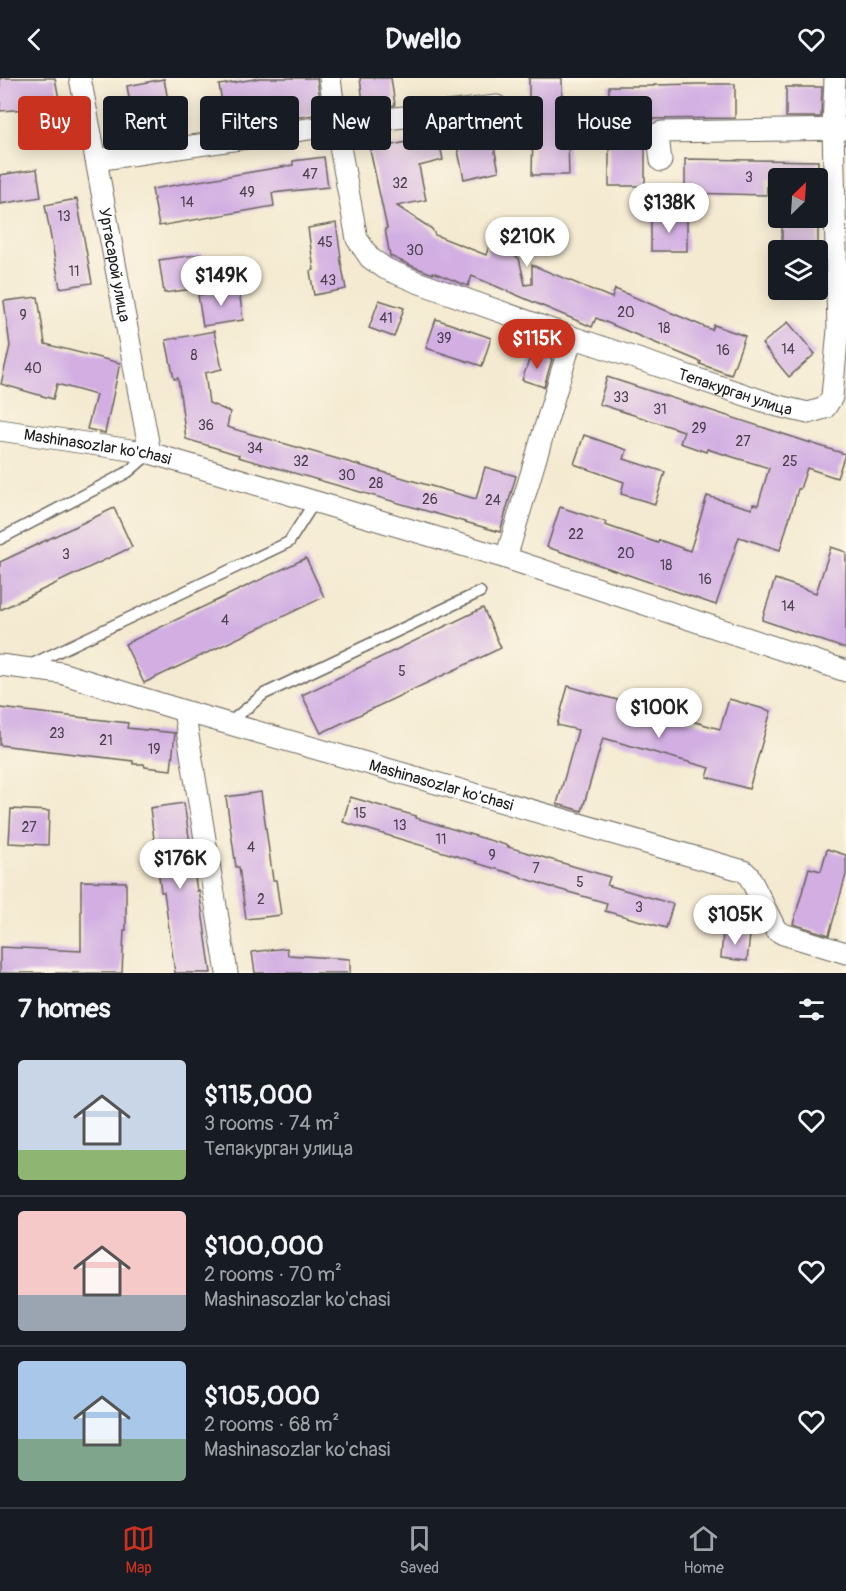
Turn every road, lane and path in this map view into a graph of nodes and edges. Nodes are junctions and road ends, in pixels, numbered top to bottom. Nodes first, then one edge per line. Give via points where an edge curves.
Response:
1 (80, 78) edge
2 (330, 78) edge
3 (835, 78) edge
4 (332, 96) edge
5 (311, 129) edge
6 (840, 129) edge
7 (341, 150) edge
8 (96, 160) junction
9 (662, 161) dead end
10 (572, 337) junction
11 (0, 430) edge
12 (150, 453) junction
13 (315, 501) junction
14 (0, 539) edge
15 (506, 558) junction
16 (480, 592) dead end
17 (0, 665) edge
18 (22, 668) junction
19 (846, 671) edge
20 (184, 711) junction
21 (229, 723) junction
22 (846, 953) edge
23 (227, 973) edge

1 - 8 street, Уртасарой улица
2 - 4 street, Тепакурган улица
3 - 6 street, Тепакурган улица
5 - 8 street
6 - 9 street via 662,132 658,136
6 - 10 street, Тепакурган улица via 838,329 832,398 825,408 808,413 778,406
7 - 10 street, Тепакурган улица via 357,238 370,258 417,282
8 - 12 street, Уртасарой улица
10 - 15 street
11 - 12 street, Mashinasozlar ko'chasi
12 - 13 street, Mashinasozlar ko'chasi
12 - 14 lane via 128,472
13 - 15 street, Mashinasozlar ko'chasi
13 - 18 lane via 289,542
15 - 19 street, Mashinasozlar ko'chasi
16 - 21 lane via 264,694
17 - 18 street, Mashinasozlar ko'chasi
18 - 20 street, Mashinasozlar ko'chasi via 60,673
20 - 21 street, Mashinasozlar ko'chasi
20 - 23 street
21 - 22 street, Mashinasozlar ko'chasi via 744,871 776,930

